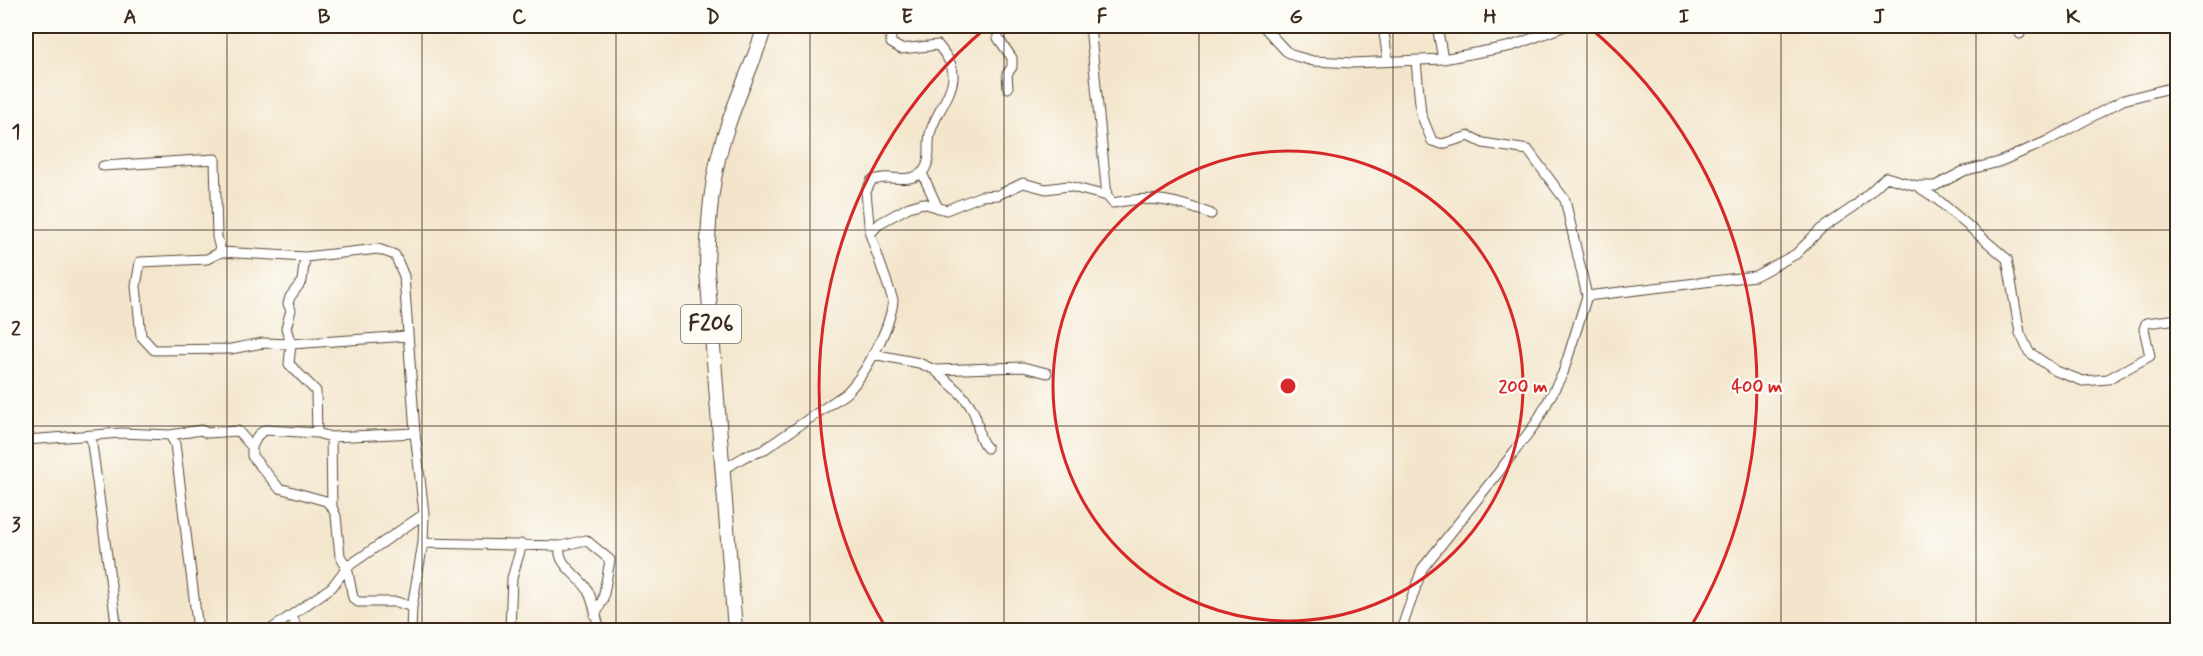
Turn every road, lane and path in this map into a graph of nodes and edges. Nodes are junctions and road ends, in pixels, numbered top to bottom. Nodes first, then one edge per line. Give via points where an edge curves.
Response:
1 (765, 26) edge
2 (890, 26) edge
3 (998, 26) edge
4 (1090, 26) edge
5 (1263, 26) edge
6 (1383, 26) edge
7 (1437, 26) edge
8 (1565, 26) edge
9 (1443, 59) junction
10 (1388, 61) junction
11 (1416, 61) junction
12 (2178, 86) edge
13 (1008, 88) dead end
14 (103, 166) dead end
15 (922, 173) junction
16 (1917, 186) junction
17 (1107, 196) junction
18 (938, 208) junction
19 (1211, 214) dead end
20 (870, 234) junction
21 (221, 252) junction
22 (305, 257) junction
23 (1587, 296) junction
24 (2178, 319) edge
25 (408, 336) junction
26 (291, 344) junction
27 (873, 354) junction
28 (935, 370) junction
29 (1047, 373) dead end
30 (265, 430) junction
31 (238, 431) junction
32 (317, 433) junction
33 (415, 433) junction
34 (170, 435) junction
35 (91, 436) junction
36 (331, 436) junction
37 (26, 440) edge
38 (252, 447) junction
39 (987, 448) dead end
40 (722, 470) junction
41 (332, 507) junction
42 (424, 514) junction
43 (423, 543) junction
44 (522, 544) junction
45 (561, 546) junction
46 (347, 567) junction
47 (412, 607) junction
48 (26, 615) edge
49 (292, 616) junction
50 (595, 616) junction
51 (29, 630) edge
52 (117, 630) edge
53 (198, 630) edge
54 (270, 630) edge
55 (298, 630) edge
56 (411, 630) edge
57 (510, 630) edge
58 (600, 630) edge
59 (735, 630) edge
60 (1401, 630) edge

1 - 40 main road, F206 via 727,126 713,181 708,226 707,270
2 - 15 street via 891,43 902,49 938,45 953,71 950,90 929,135 928,158
3 - 13 street via 998,39 1012,58
4 - 17 street
5 - 10 street via 1295,56 1313,61
6 - 10 street
7 - 9 street
8 - 9 street via 1512,46
9 - 11 street
10 - 11 street
11 - 23 street via 1421,114 1432,141 1442,144 1469,136 1483,143 1528,150 1564,200
12 - 16 street via 2123,100 1999,162 1964,171 1935,186
14 - 21 street via 215,159 216,237
15 - 18 street
15 - 20 street via 909,179 881,176 871,181 866,192
16 - 23 street via 1886,177 1796,254 1755,276
16 - 24 street via 2007,259 2020,333 2029,352 2056,371 2083,381 2108,379 2150,357 2146,323
17 - 18 street via 1068,186 1046,189 1023,183 998,195 981,196 946,210
17 - 19 street via 1113,203 1155,198
18 - 20 street via 923,203 897,211
20 - 27 street via 893,300 889,321
21 - 22 street
21 - 26 street via 207,259 140,262 136,286 141,336 154,350 165,351
22 - 25 street via 378,249 396,255 404,276
22 - 26 street via 302,281 288,304 291,310 286,335
23 - 60 street via 1563,372 1536,423 1430,556 1413,590
25 - 26 street
25 - 33 street
26 - 32 street via 289,364 316,391
27 - 28 street
27 - 40 street via 845,394 762,451
28 - 29 street via 1023,367
28 - 39 street via 968,403 975,414 981,442
30 - 31 street
30 - 32 street
30 - 38 street
31 - 34 street via 201,430
31 - 38 street
32 - 36 street
33 - 36 street
33 - 42 street
34 - 35 street
34 - 53 street via 175,444
35 - 37 street
35 - 52 street
36 - 41 street
38 - 41 street via 252,456 279,488 326,501
40 - 59 main road, F206
41 - 46 street via 340,556
42 - 43 street
42 - 46 street
43 - 44 street
43 - 47 street
44 - 45 street
44 - 57 street via 512,578
45 - 50 street via 561,559 587,588
45 - 50 street via 586,540 610,560 603,599
46 - 47 street via 353,598 358,602 398,602
46 - 49 street via 332,588
47 - 56 street
48 - 51 street
49 - 54 street
49 - 55 street
50 - 58 street

